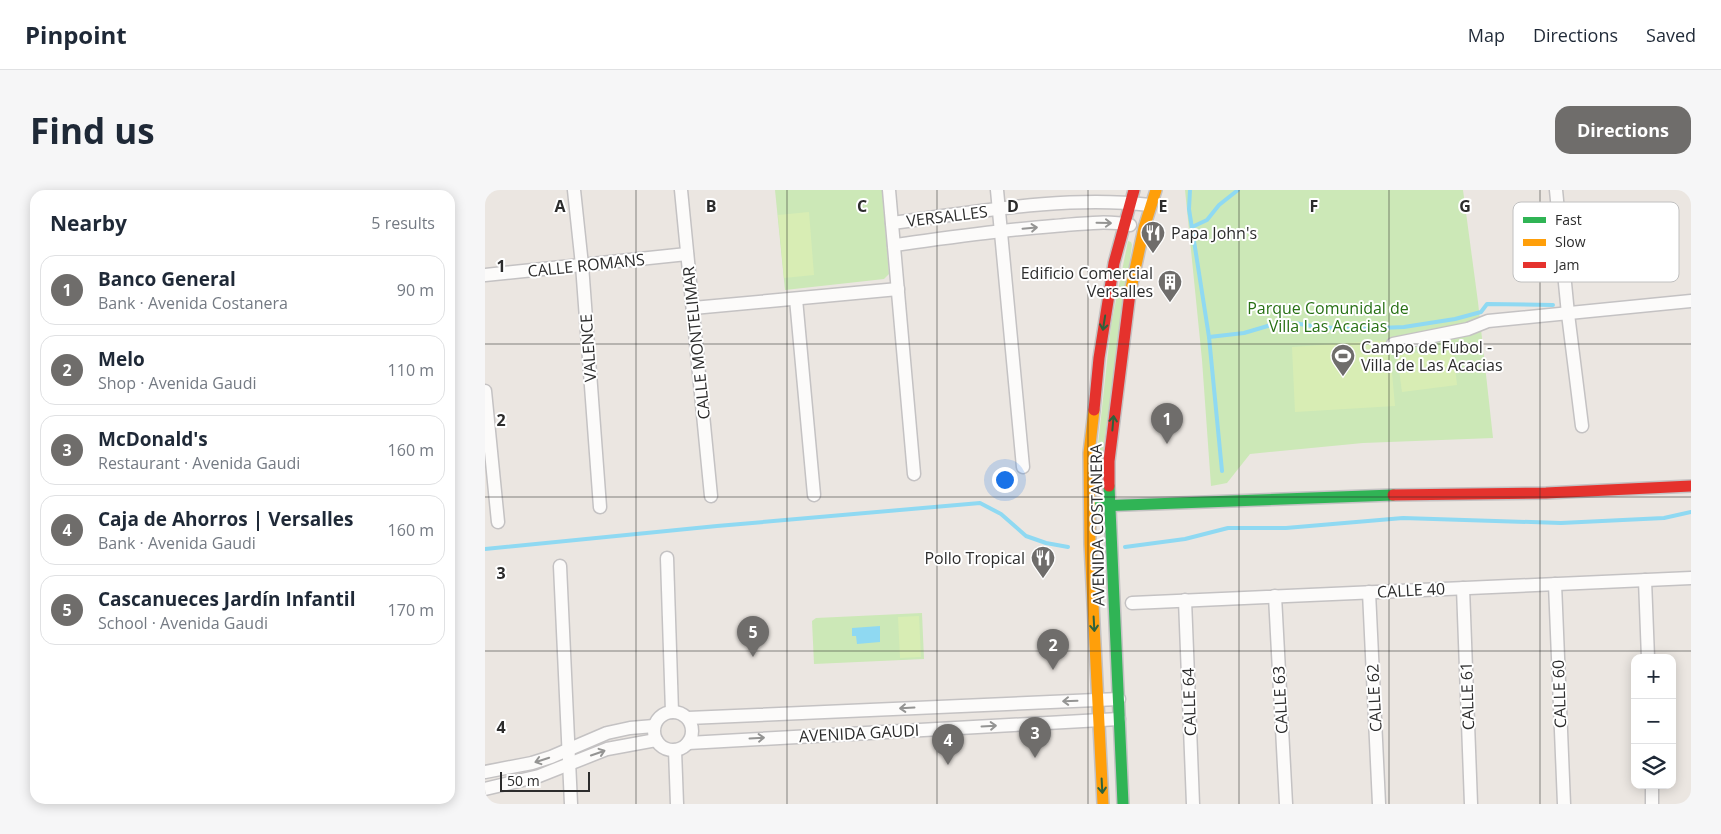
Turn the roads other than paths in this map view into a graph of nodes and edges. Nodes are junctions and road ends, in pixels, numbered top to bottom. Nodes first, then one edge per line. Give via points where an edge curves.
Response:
1 (574, 190) edge
2 (681, 190) edge
3 (889, 190) edge
4 (997, 190) edge
5 (1156, 190) edge
6 (1132, 196) edge
7 (1085, 201) junction
8 (1151, 205) junction
9 (999, 209) junction
10 (892, 223) junction
11 (1084, 223) junction
12 (1123, 224) junction
13 (1143, 228) junction
14 (1001, 230) junction
15 (894, 245) junction
16 (687, 254) junction
17 (582, 265) junction
18 (485, 275) edge
19 (1565, 282) edge
20 (898, 289) junction
21 (796, 298) junction
22 (1691, 301) edge
23 (693, 308) junction
24 (1568, 314) junction
25 (1393, 344) dead end
26 (485, 391) edge
27 (1582, 426) dead end
28 (1023, 467) dead end
29 (914, 474) dead end
30 (1691, 486) edge
31 (814, 495) dead end
32 (711, 496) dead end
33 (1109, 506) junction
34 (600, 507) dead end
35 (1089, 507) junction
36 (498, 522) dead end
37 (667, 558) dead end
38 (560, 566) dead end
39 (1691, 578) edge
40 (1645, 580) junction
41 (1555, 584) junction
42 (1463, 588) junction
43 (1369, 592) junction
44 (1275, 596) junction
45 (1185, 600) junction
46 (1132, 603) dead end
47 (1648, 654) edge
48 (1119, 699) junction
49 (1098, 700) junction
50 (859, 711) junction
51 (672, 712) junction
52 (803, 713) junction
53 (1119, 719) junction
54 (1099, 720) junction
55 (689, 722) junction
56 (654, 726) junction
57 (865, 732) junction
58 (803, 736) junction
59 (656, 740) junction
60 (688, 743) junction
61 (568, 750) junction
62 (675, 750) junction
63 (569, 764) junction
64 (485, 772) edge
65 (485, 789) edge
66 (1652, 789) edge
67 (571, 804) edge
68 (677, 804) edge
69 (1103, 804) edge
70 (1123, 804) edge
71 (1193, 804) edge
72 (1286, 804) edge
73 (1379, 804) edge
74 (1471, 804) edge
75 (1564, 804) edge
76 (1652, 804) edge

1 - 17 street, VALENCE
2 - 16 street, CALLE MONTELIMAR
3 - 10 street
4 - 9 street
5 - 8 street, AVENIDA COSTANERA
6 - 7 street, VERSALLES
6 - 8 street, VERSALLES
6 - 12 street, AVENIDA COSTANERA
7 - 9 street, VERSALLES
7 - 11 street
8 - 13 street, AVENIDA COSTANERA
9 - 10 street, VERSALLES
9 - 14 street
10 - 15 street
11 -> 12 street, VERSALLES
14 -> 11 street, VERSALLES
12 - 13 street, VERSALLES
12 -> 35 street, AVENIDA COSTANERA via 1099,358 1089,453
33 -> 13 street, AVENIDA COSTANERA via 1115,397 1127,306
14 - 15 street, VERSALLES
14 - 28 street
15 - 20 street
16 - 17 street, CALLE ROMANS
16 - 23 street, CALLE MONTELIMAR
17 - 18 street, CALLE ROMANS
17 - 34 street, VALENCE
19 - 24 street
20 - 21 street
20 - 29 street
21 - 23 street
21 - 31 street
22 - 24 street
23 - 32 street, CALLE MONTELIMAR
24 - 25 street via 1488,321 1468,329
24 - 27 street
26 - 36 street
30 - 33 street
33 - 35 street
33 - 48 street, AVENIDA COSTANERA
35 -> 49 street, AVENIDA COSTANERA
37 - 51 street
38 - 61 street
39 - 40 street, CALLE 40
40 - 41 street, CALLE 40
40 - 47 street
41 - 42 street, CALLE 40
41 - 75 street, CALLE 60
42 - 43 street, CALLE 40
42 - 74 street, CALLE 61
43 - 44 street, CALLE 40
43 - 73 street, CALLE 62
44 - 45 street, CALLE 40
44 - 72 street, CALLE 63
45 - 46 street, CALLE 40
45 - 71 street, CALLE 64
48 - 49 street, AVENIDA GAUDI
48 - 53 street, AVENIDA COSTANERA
49 -> 50 street, AVENIDA GAUDI
49 - 54 street, AVENIDA COSTANERA
50 - 52 street, AVENIDA GAUDI
50 - 57 street
51 - 55 street via 683,715
51 - 56 street via 659,718
52 - 55 street, AVENIDA GAUDI
52 - 58 street
53 - 54 street, AVENIDA GAUDI
53 - 70 street, AVENIDA COSTANERA
57 -> 54 street, AVENIDA GAUDI
54 -> 69 street, AVENIDA COSTANERA
55 - 60 street via 692,732
56 - 59 street
56 - 61 street via 607,733
57 - 58 street, AVENIDA GAUDI
60 -> 58 street, AVENIDA GAUDI
59 - 62 street via 664,748
63 -> 59 street via 624,745
60 - 62 street
61 - 63 street
61 -> 64 street via 532,763
62 - 68 street
63 - 65 street via 539,776
63 - 67 street
66 - 76 street

